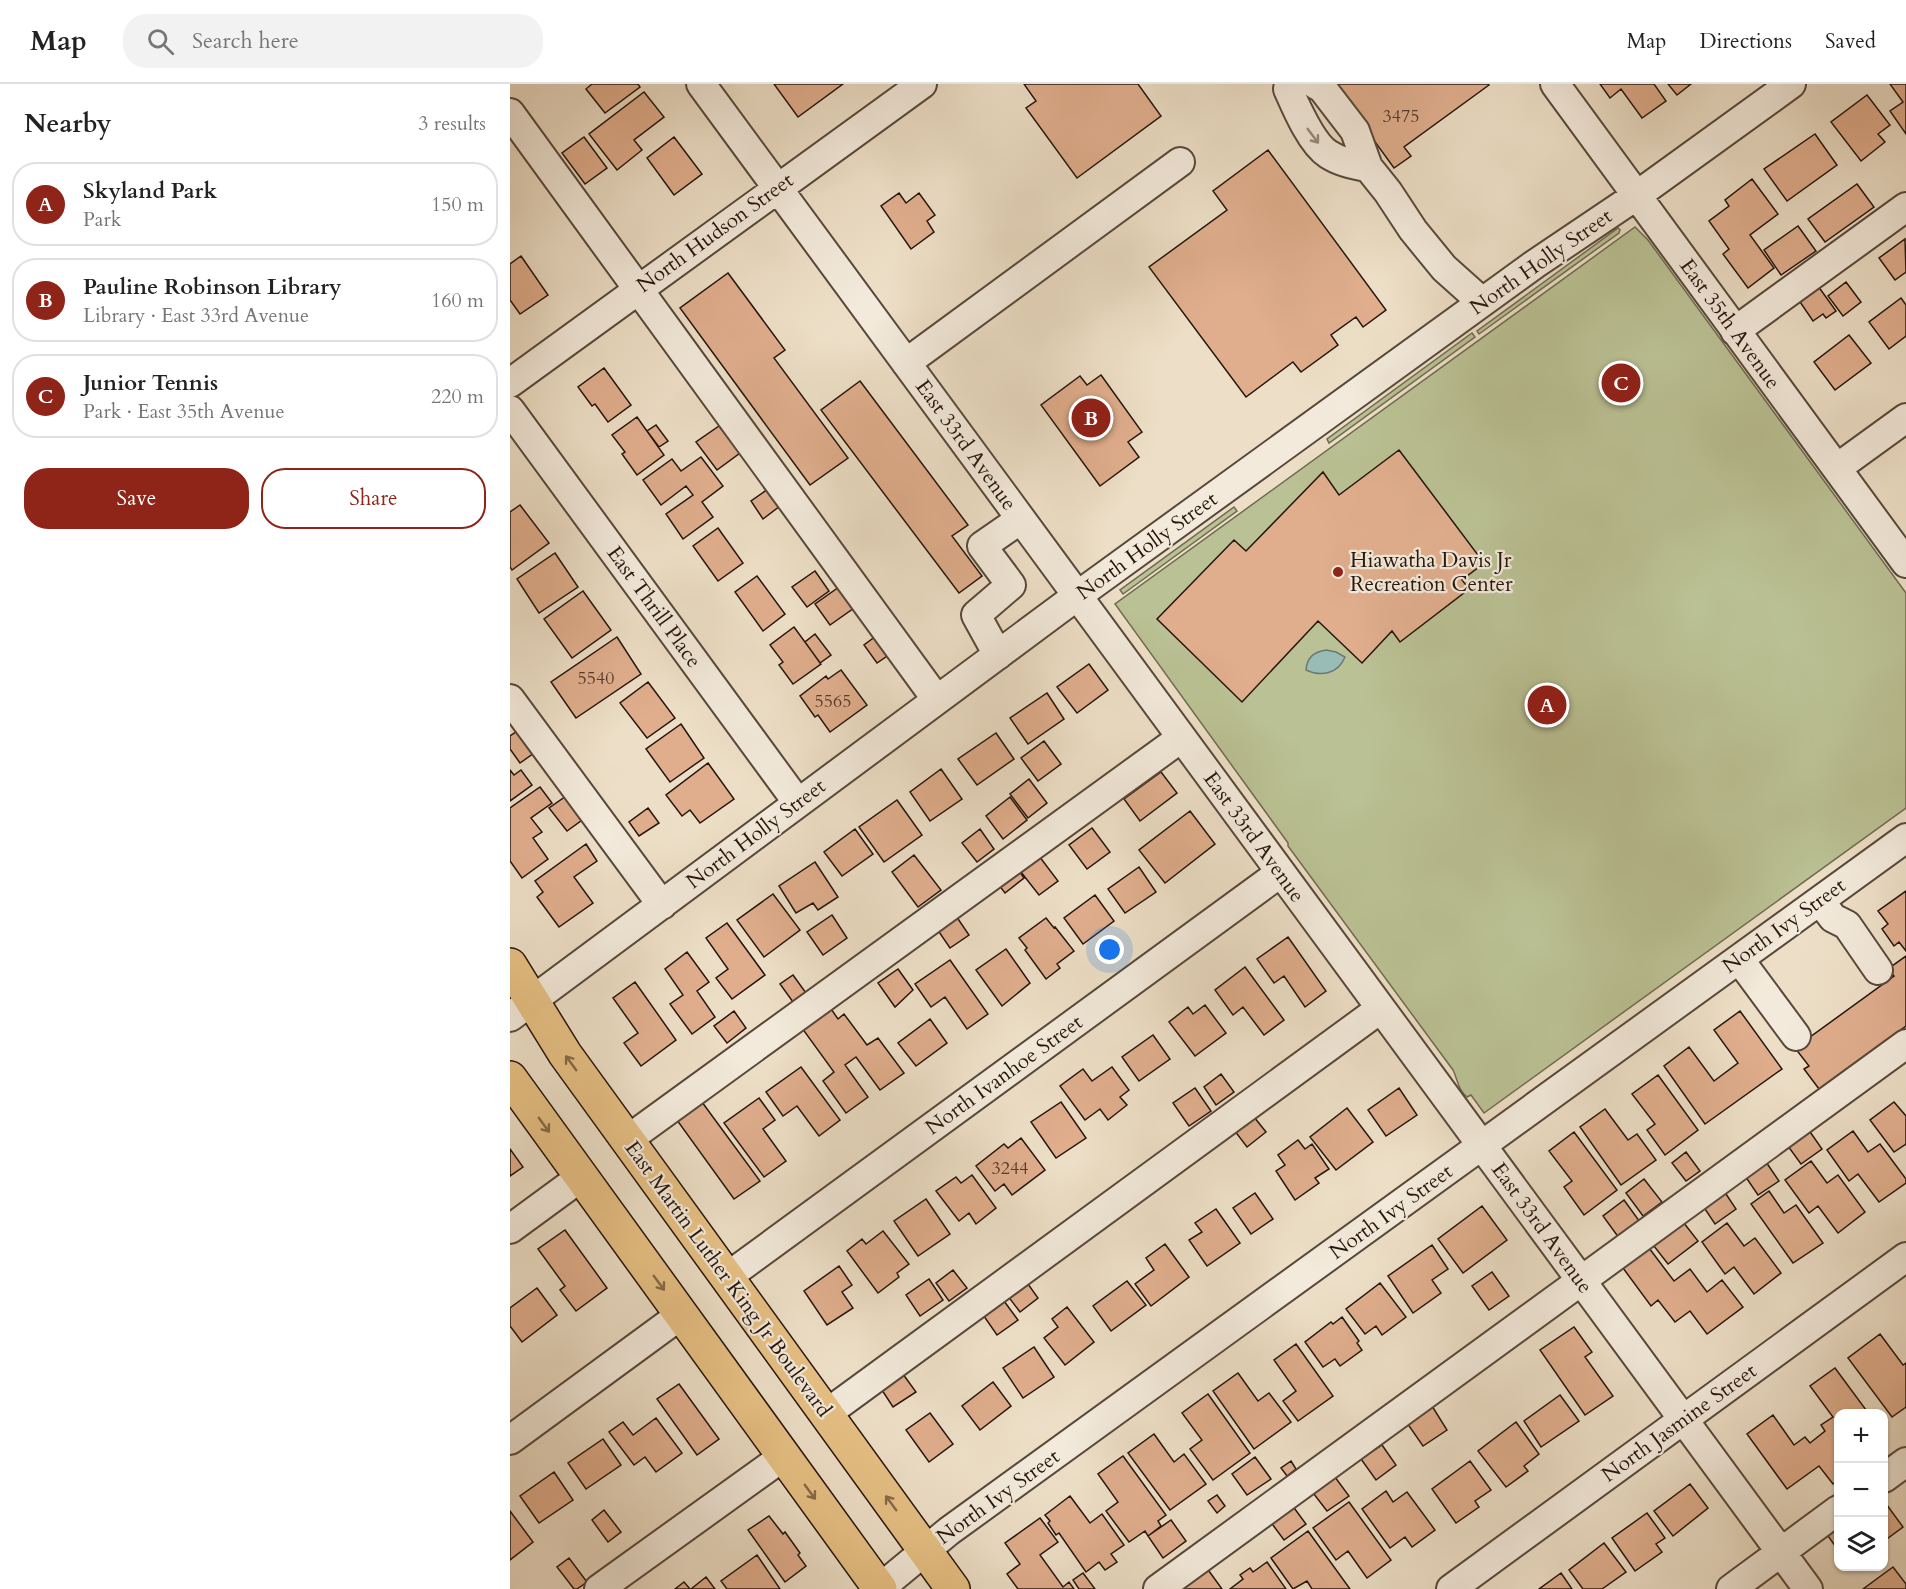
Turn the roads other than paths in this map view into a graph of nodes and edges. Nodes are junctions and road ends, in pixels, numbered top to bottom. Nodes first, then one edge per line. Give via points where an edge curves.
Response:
1 (701, 84) edge
2 (922, 84) edge
3 (1289, 84) edge
4 (1316, 84) edge
5 (1555, 84) edge
6 (1791, 84) edge
7 (510, 113) edge
8 (1180, 162) dead end
9 (1368, 167) junction
10 (777, 188) junction
11 (1636, 196) junction
12 (1906, 207) edge
13 (638, 289) junction
14 (1482, 302) junction
15 (1735, 331) junction
16 (906, 363) junction
17 (510, 383) edge
18 (510, 410) edge
19 (1906, 418) edge
20 (1837, 468) junction
21 (1021, 519) junction
22 (1906, 563) edge
23 (1077, 596) junction
24 (998, 655) junction
25 (510, 699) edge
26 (937, 700) junction
27 (1181, 738) junction
28 (798, 803) junction
29 (1906, 838) edge
30 (1280, 873) junction
31 (1820, 901) junction
32 (662, 905) junction
33 (1739, 959) junction
34 (510, 965) edge
35 (1878, 970) dead end
36 (521, 1009) edge
37 (1380, 1009) junction
38 (1796, 1036) dead end
39 (1906, 1044) edge
40 (510, 1078) edge
41 (627, 1140) junction
42 (1482, 1146) junction
43 (581, 1177) junction
44 (510, 1229) edge
45 (1906, 1257) edge
46 (727, 1277) junction
47 (1580, 1281) junction
48 (682, 1314) junction
49 (826, 1414) junction
50 (1683, 1420) junction
51 (510, 1440) edge
52 (784, 1456) junction
53 (1906, 1462) edge
54 (1888, 1475) edge
55 (1834, 1514) edge
56 (926, 1550) junction
57 (1781, 1552) junction
58 (599, 1589) edge
59 (880, 1589) edge
60 (953, 1589) edge
61 (1158, 1589) edge
62 (1451, 1589) edge
63 (1731, 1589) edge
64 (1808, 1589) edge

1 - 10 street, East 33rd Avenue
2 - 10 street, North Hudson Street
3 -> 9 street via 1302,121 1326,153 1348,164
4 - 9 street via 1355,131
5 - 11 street, East 35th Avenue
6 - 11 street, North Holly Street
7 - 13 street
8 - 16 street
9 - 14 street via 1444,268
10 - 13 street, North Hudson Street
10 - 16 street, East 33rd Avenue
11 - 14 street, North Holly Street
11 - 15 street, East 35th Avenue
12 - 15 street
13 - 17 street, North Hudson Street
13 - 26 street
14 - 23 street, North Holly Street
15 - 20 street, East 35th Avenue
16 - 21 street, East 33rd Avenue
18 - 28 street, East Thrill Place
19 - 20 street
20 - 22 street, East 35th Avenue
21 - 23 street, East 33rd Avenue
21 - 24 street via 982,546 1011,585 976,615
23 - 24 street, North Holly Street
23 - 27 street, East 33rd Avenue
24 - 26 street, North Holly Street
25 - 32 street
26 - 28 street, North Holly Street
27 - 30 street, East 33rd Avenue
27 - 41 street
28 - 32 street, North Holly Street
29 - 31 street, North Ivy Street
30 - 37 street, East 33rd Avenue
30 - 46 street, North Ivanhoe Street
31 - 33 street, North Ivy Street
31 - 35 street via 1833,918 1847,925
32 - 36 street, North Holly Street
33 - 38 street
33 - 42 street, North Ivy Street
34 - 36 main road, East Martin Luther King Jr Boulevard
41 -> 36 main road, East Martin Luther King Jr Boulevard via 565,1054
37 - 42 street, East 33rd Avenue
37 - 49 street
39 - 47 street
40 -> 43 main road
41 - 46 main road, East Martin Luther King Jr Boulevard
42 - 47 street, East 33rd Avenue
42 - 56 street, North Ivy Street
43 - 44 street
43 -> 48 main road
45 - 50 street, North Jasmine Street
46 - 49 main road, East Martin Luther King Jr Boulevard
47 - 50 street, East 33rd Avenue
47 - 61 street
48 - 51 street
48 - 52 main road
56 -> 49 main road, East Martin Luther King Jr Boulevard
50 - 57 street, East 33rd Avenue
50 - 62 street, North Jasmine Street
52 - 58 street
52 -> 59 main road
53 - 54 street
55 - 57 street
56 - 59 street, North Ivy Street
56 - 60 main road, East Martin Luther King Jr Boulevard
57 - 63 street
57 - 64 street, East 33rd Avenue

